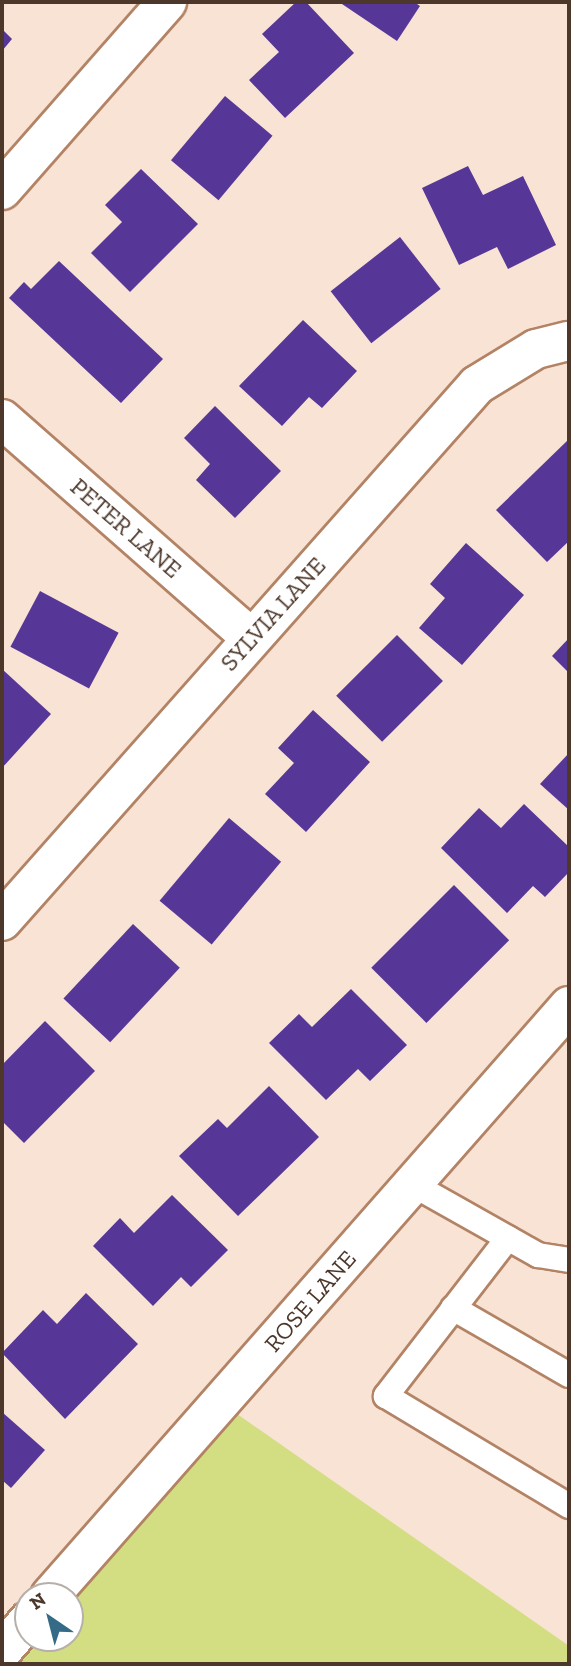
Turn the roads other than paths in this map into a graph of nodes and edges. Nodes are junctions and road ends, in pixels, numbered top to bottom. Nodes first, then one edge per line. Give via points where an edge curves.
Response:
1 (167, 2) edge
2 (2, 190) edge
3 (569, 341) edge
4 (2, 419) edge
5 (251, 638) junction
6 (2, 920) edge
7 (569, 1006) edge
8 (412, 1184) junction
9 (508, 1238) junction
10 (569, 1260) edge
11 (453, 1308) junction
12 (569, 1374) edge
13 (569, 1506) edge
14 (62, 1582) edge
15 (14, 1637) edge
16 (2, 1651) edge

1 - 2 street
3 - 5 street, SYLVIA LANE via 536,349 477,385
4 - 5 street, PETER LANE
5 - 6 street, SYLVIA LANE
7 - 8 street, ROSE LANE
8 - 9 lane
8 - 14 street, ROSE LANE
9 - 10 lane via 538,1255
9 - 11 lane
11 - 12 lane
11 - 13 lane via 386,1396
15 - 16 street

